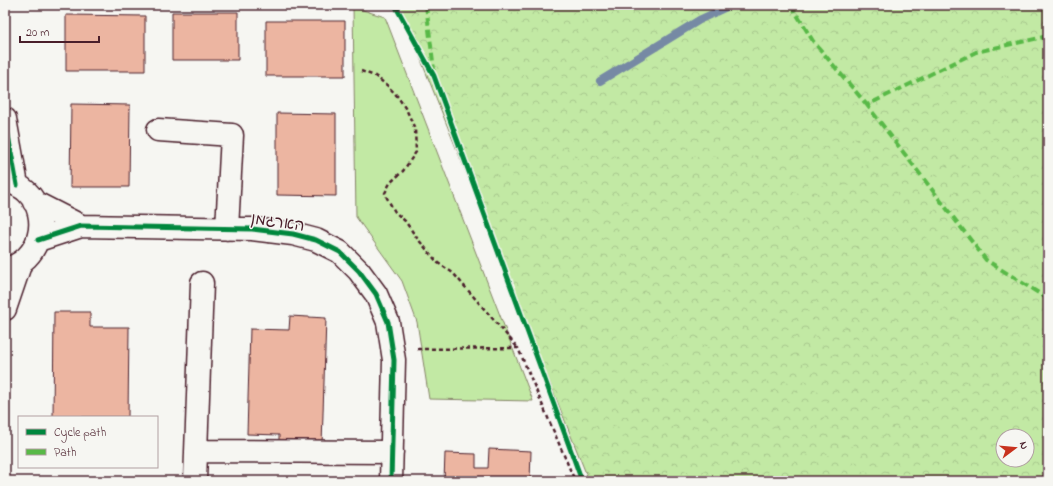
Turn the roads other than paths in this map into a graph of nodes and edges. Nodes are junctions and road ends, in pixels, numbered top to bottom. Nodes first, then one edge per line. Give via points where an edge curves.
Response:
1 (5, 119) edge
2 (158, 130) dead end
3 (11, 182) edge
4 (34, 202) junction
5 (81, 226) junction
6 (227, 228) junction
7 (38, 240) junction
8 (13, 265) edge
9 (202, 283) dead end
10 (5, 309) edge
11 (196, 451) junction
12 (392, 452) junction
13 (195, 481) edge
14 (391, 481) edge

1 - 3 street
2 - 6 street via 232,135
3 - 4 street via 27,192
4 - 5 street, הארגמן
4 - 7 street via 39,213
5 - 6 street, הארגמן
5 - 7 street, הארגמן
6 - 12 street, הארגמן via 293,234 316,240 340,252 359,271 376,294 388,322 394,360
7 - 8 street via 31,253
8 - 10 street
9 - 11 street
11 - 12 street
11 - 13 street
12 - 14 street, הארגמן

